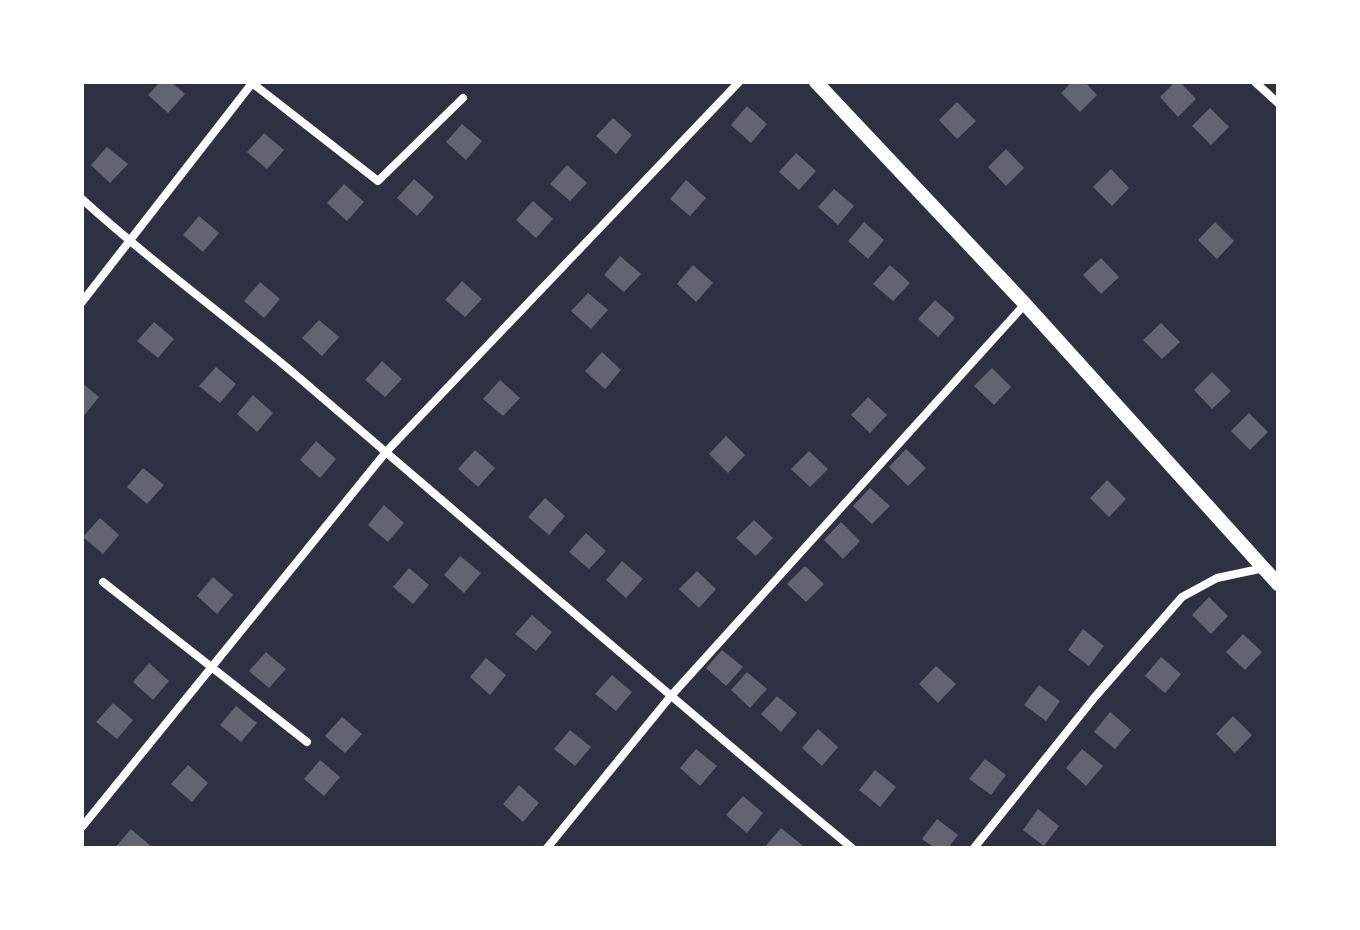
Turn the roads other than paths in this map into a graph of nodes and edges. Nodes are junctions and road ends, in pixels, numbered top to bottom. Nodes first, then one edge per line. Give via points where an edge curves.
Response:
1 (739, 82) edge
2 (816, 82) edge
3 (1255, 82) edge
4 (252, 83) edge
5 (463, 98) dead end
6 (1278, 103) edge
7 (82, 199) edge
8 (129, 242) junction
9 (82, 302) edge
10 (1025, 304) junction
11 (386, 452) junction
12 (1264, 568) junction
13 (103, 582) dead end
14 (1278, 584) edge
15 (212, 668) junction
16 (670, 697) junction
17 (307, 742) dead end
18 (82, 827) edge
19 (547, 848) edge
20 (852, 848) edge
21 (974, 848) edge

1 - 11 street
2 - 10 street
3 - 6 street
4 - 5 street via 378,181
4 - 8 street
7 - 8 street
8 - 9 street
8 - 11 street
10 - 12 street
10 - 16 street
11 - 15 street
11 - 16 street
12 - 14 street
12 - 21 street via 1217,578 1182,597
13 - 15 street
15 - 17 street
15 - 18 street
16 - 19 street
16 - 20 street

